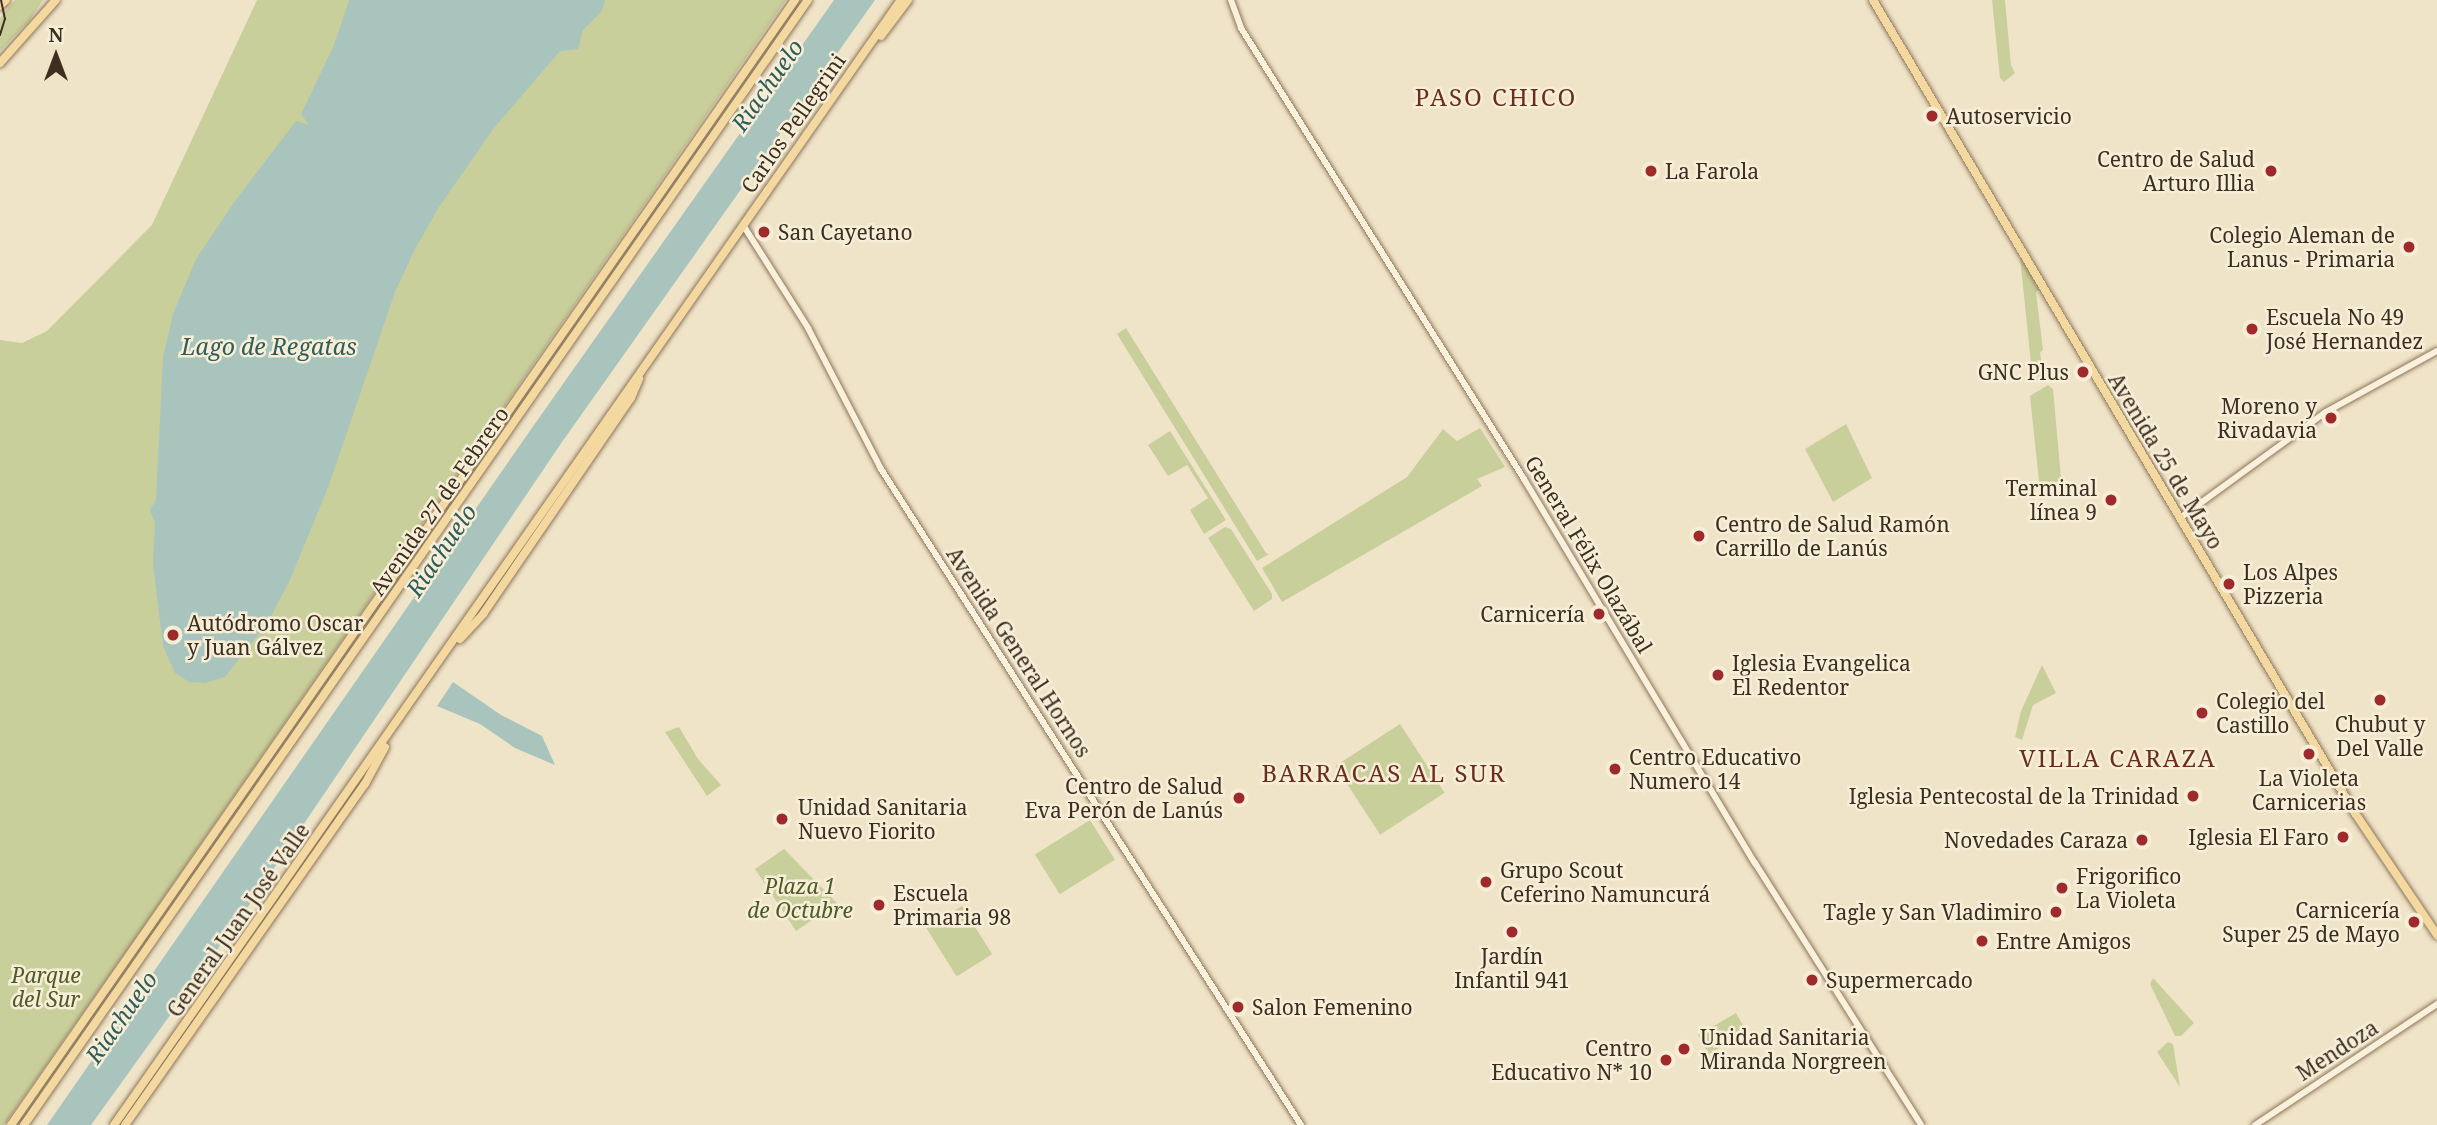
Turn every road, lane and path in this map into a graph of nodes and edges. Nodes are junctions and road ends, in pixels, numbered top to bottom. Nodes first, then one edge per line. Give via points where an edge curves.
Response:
1 (5, 0) edge
2 (56, 0) edge
3 (795, 0) edge
4 (808, 0) edge
5 (901, 0) edge
6 (908, 0) edge
7 (1231, 0) edge
8 (1873, 0) edge
9 (0, 6) edge
10 (872, 41) junction
11 (0, 62) edge
12 (743, 225) junction
13 (2437, 351) edge
14 (2180, 518) junction
15 (389, 735) junction
16 (2437, 935) edge
17 (2437, 1004) edge
18 (11, 1125) edge
19 (24, 1125) edge
20 (114, 1125) edge
21 (125, 1125) edge
22 (1301, 1125) edge
23 (1921, 1125) edge
24 (2255, 1125) edge

1 - 9 main road
2 - 11 main road
3 - 18 main road, Avenida 27 de Febrero
4 - 19 main road, Avenida 27 de Febrero
5 - 10 main road, Carlos Pellegrini
6 - 10 main road, Carlos Pellegrini via 883,34
7 - 23 street, General Félix Olazábal via 1241,28
8 - 14 main road, Avenida 25 de Mayo
10 - 12 main road, Carlos Pellegrini
12 - 15 main road, General Juan José Valle
12 - 22 street, Avenida General Hornos via 808,328 881,469
13 - 14 street via 2326,412
14 - 16 main road, Avenida 25 de Mayo via 2355,813
15 - 20 main road, General Juan José Valle
15 - 21 main road, General Juan José Valle via 365,784
17 - 24 street, Mendoza

